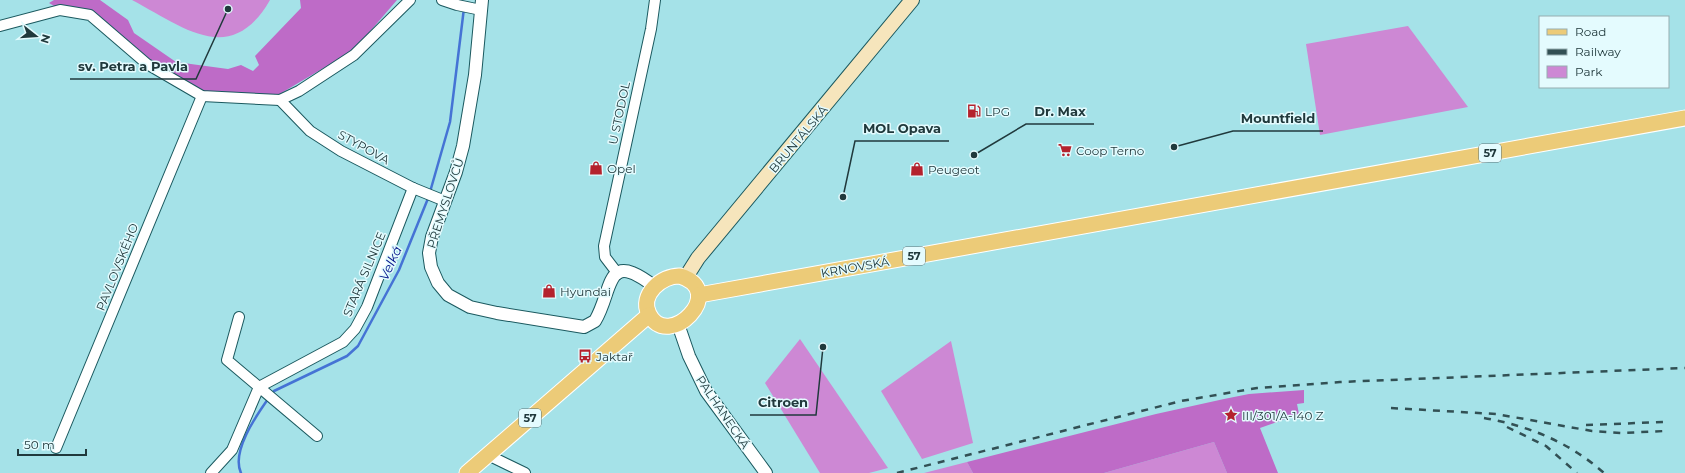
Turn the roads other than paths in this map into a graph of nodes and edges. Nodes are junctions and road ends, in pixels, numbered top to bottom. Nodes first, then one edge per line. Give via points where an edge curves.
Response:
1 (410, 0) edge
2 (442, 0) edge
3 (655, 0) edge
4 (912, 0) edge
5 (478, 6) edge
6 (0, 26) edge
7 (202, 96) junction
8 (280, 100) junction
9 (1685, 118) edge
10 (416, 190) junction
11 (441, 200) junction
12 (618, 274) junction
13 (686, 277) junction
14 (655, 287) junction
15 (699, 295) junction
16 (649, 315) junction
17 (239, 318) dead end
18 (680, 331) junction
19 (265, 391) junction
20 (317, 436) dead end
21 (56, 448) dead end
22 (488, 455) junction
23 (211, 473) edge
24 (467, 473) edge
25 (525, 473) edge
26 (766, 473) edge

1 - 8 street via 354,55 299,91
2 - 5 street via 457,6
3 - 12 street, U STODOL via 604,246 605,257
4 - 13 main road, BRUNTÁLSKÁ via 702,252
5 - 11 street, PŘEMYSLOVCŮ via 475,75 463,146
6 - 7 street via 60,10 90,15 147,64
7 - 8 street
7 - 21 street, PAVLOVSKÉHO
8 - 10 street, STYPOVA via 310,131 341,151
9 - 15 main road, KRNOVSKÁ / 57
10 - 11 street, STYPOVA
10 - 19 street, STARÁ SILNICE via 367,307 355,329 343,342
11 - 12 street, PŘEMYSLOVCŮ via 429,254 430,263 442,288 452,298 466,305 497,314 586,327 596,321 609,283
12 - 14 street via 635,273
13 - 14 main road via 670,277
13 - 15 main road via 694,284
14 - 16 main road via 647,299
15 - 18 main road via 696,307
16 - 18 main road via 660,324
16 - 22 main road, 57
17 - 19 street via 227,360
18 - 26 street, PALHANECKÁ via 706,391
19 - 20 street
19 - 23 street via 232,450
22 - 24 main road, 57
22 - 25 street

